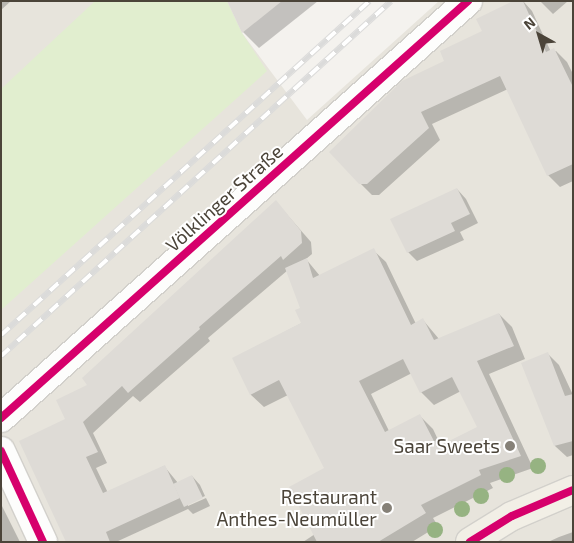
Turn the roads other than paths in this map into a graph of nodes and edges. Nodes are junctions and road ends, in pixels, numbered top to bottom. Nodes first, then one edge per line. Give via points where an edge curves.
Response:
1 (468, 1) edge
2 (1, 418) edge
3 (1, 451) edge
4 (573, 490) edge
5 (43, 542) edge
6 (470, 542) edge

1 - 2 street, Völklinger Straße
3 - 5 street
4 - 6 main road via 512,516

